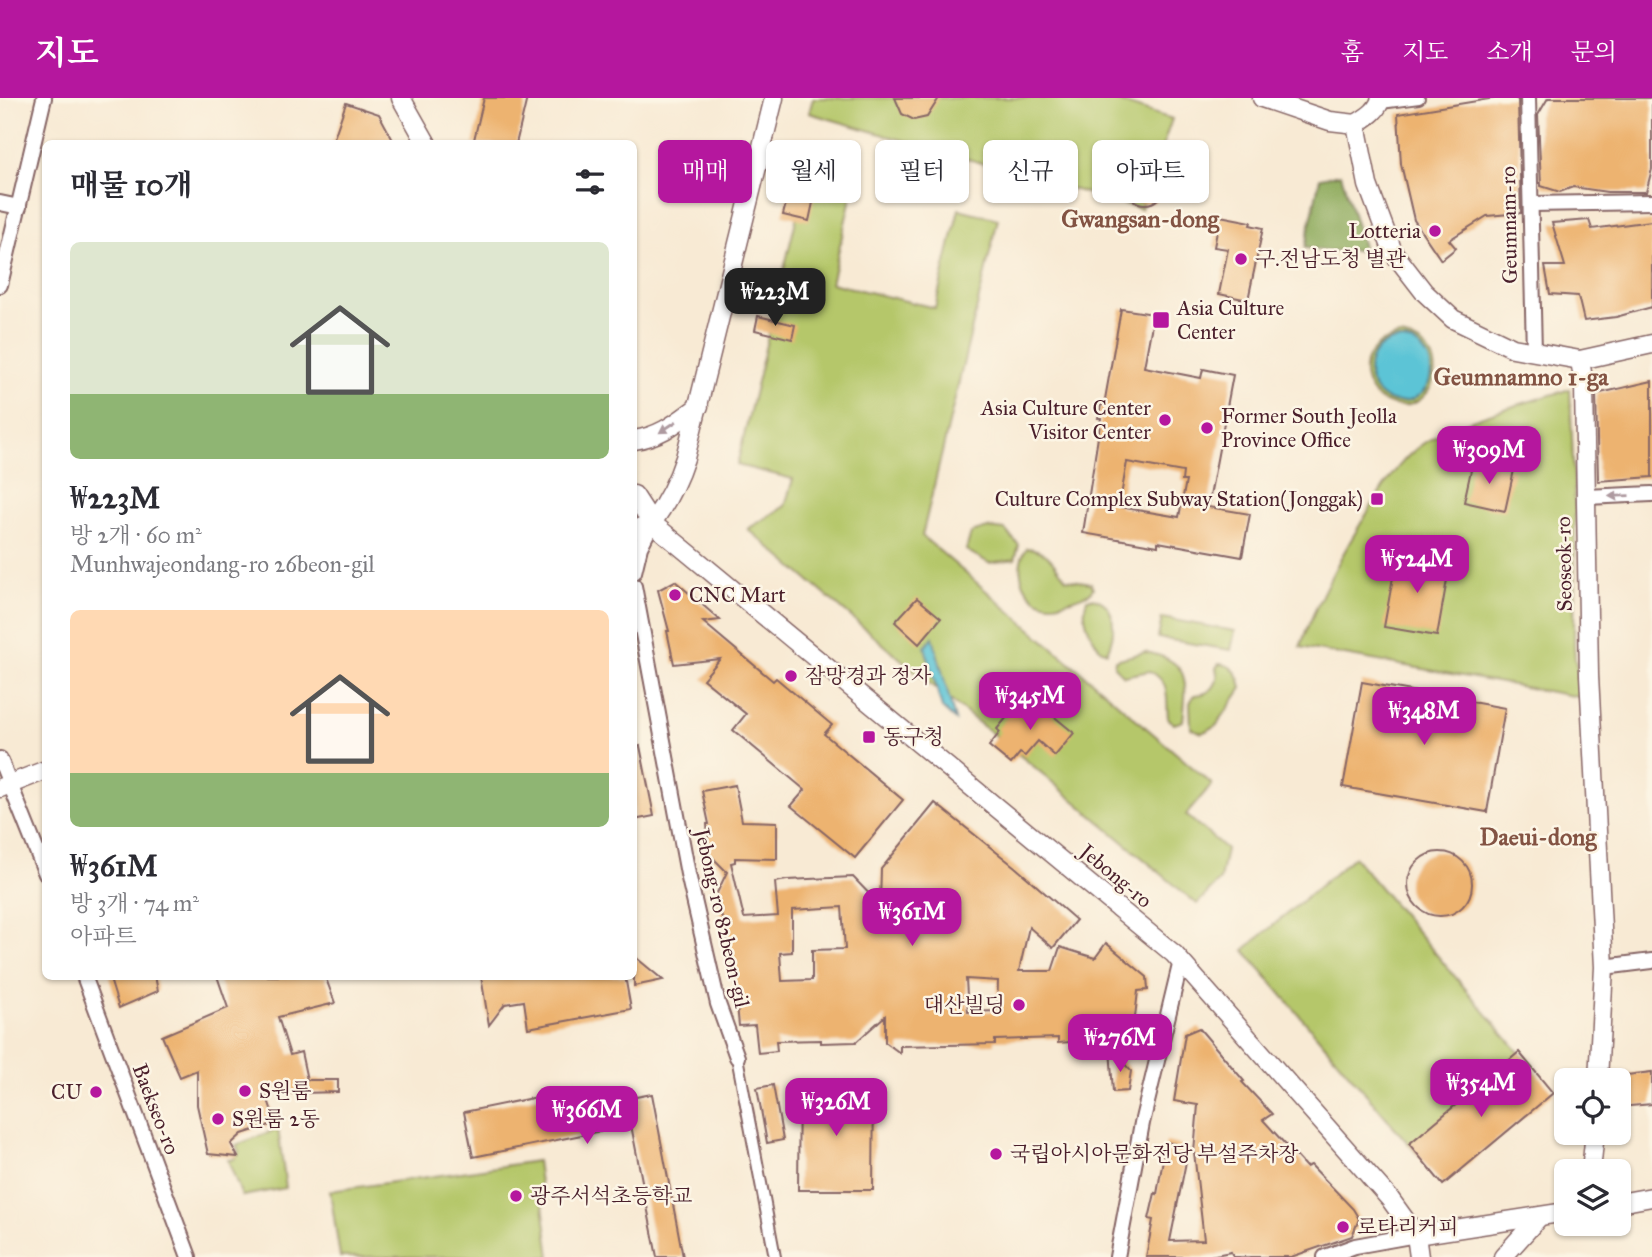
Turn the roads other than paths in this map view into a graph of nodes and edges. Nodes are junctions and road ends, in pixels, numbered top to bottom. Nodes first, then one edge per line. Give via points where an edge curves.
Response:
1 (44, 98) edge
2 (401, 98) edge
3 (774, 98) edge
4 (1262, 98) edge
5 (1419, 98) edge
6 (1528, 98) edge
7 (1381, 100) edge
8 (1356, 124) junction
9 (425, 140) edge
10 (1652, 202) edge
11 (0, 203) edge
12 (1532, 204) junction
13 (19, 208) junction
14 (3, 262) edge
15 (0, 285) edge
16 (1652, 344) edge
17 (1534, 352) junction
18 (1580, 360) junction
19 (699, 406) junction
20 (637, 440) edge
21 (1652, 494) edge
22 (1586, 497) junction
23 (637, 500) edge
24 (652, 523) junction
25 (637, 529) edge
26 (637, 560) edge
27 (637, 602) edge
28 (0, 759) edge
29 (42, 772) edge
30 (5, 786) edge
31 (42, 865) edge
32 (1181, 961) junction
33 (1652, 961) edge
34 (1604, 967) junction
35 (85, 980) edge
36 (737, 1057) joint
37 (1599, 1068) edge
38 (1652, 1197) edge
39 (1631, 1201) edge
40 (1554, 1214) edge
41 (1539, 1217) junction
42 (1416, 1235) junction
43 (189, 1257) edge
44 (775, 1257) edge
45 (1117, 1257) edge
46 (1325, 1257) edge
47 (1419, 1257) edge
48 (1503, 1257) edge

1 - 13 street
2 - 9 street
3 - 19 street
4 - 8 street via 1330,121
5 - 7 street
6 - 12 street, Geumnam-ro
7 - 8 street
8 - 17 street via 1363,167 1381,223 1407,272 1453,319 1499,343
10 - 12 street
11 - 13 street
12 - 17 street, Geumnam-ro
13 - 14 street
14 - 15 street
16 - 18 street
17 - 18 street
18 - 22 street, Seoseok-ro
19 -> 20 street via 660,433
19 - 24 street via 677,483
21 -> 22 street
22 - 34 street, Seoseok-ro
23 - 24 street, Jebong-ro
24 - 25 street
24 - 26 street
24 - 32 street, Jebong-ro
27 - 36 street, Jebong-ro 82beon-gil via 688,874 718,1004
28 - 30 street
29 - 30 street
30 - 31 street
32 - 42 street, Jebong-ro via 1390,1199
32 - 45 street via 1145,1110
33 - 34 street
34 - 37 street, Seoseok-ro
35 - 43 street, Baekseo-ro
36 - 44 street, Jebong-ro 82beon-gil
38 - 39 street
40 - 41 street
41 - 42 street
41 - 48 street
42 - 46 street
42 - 47 street

